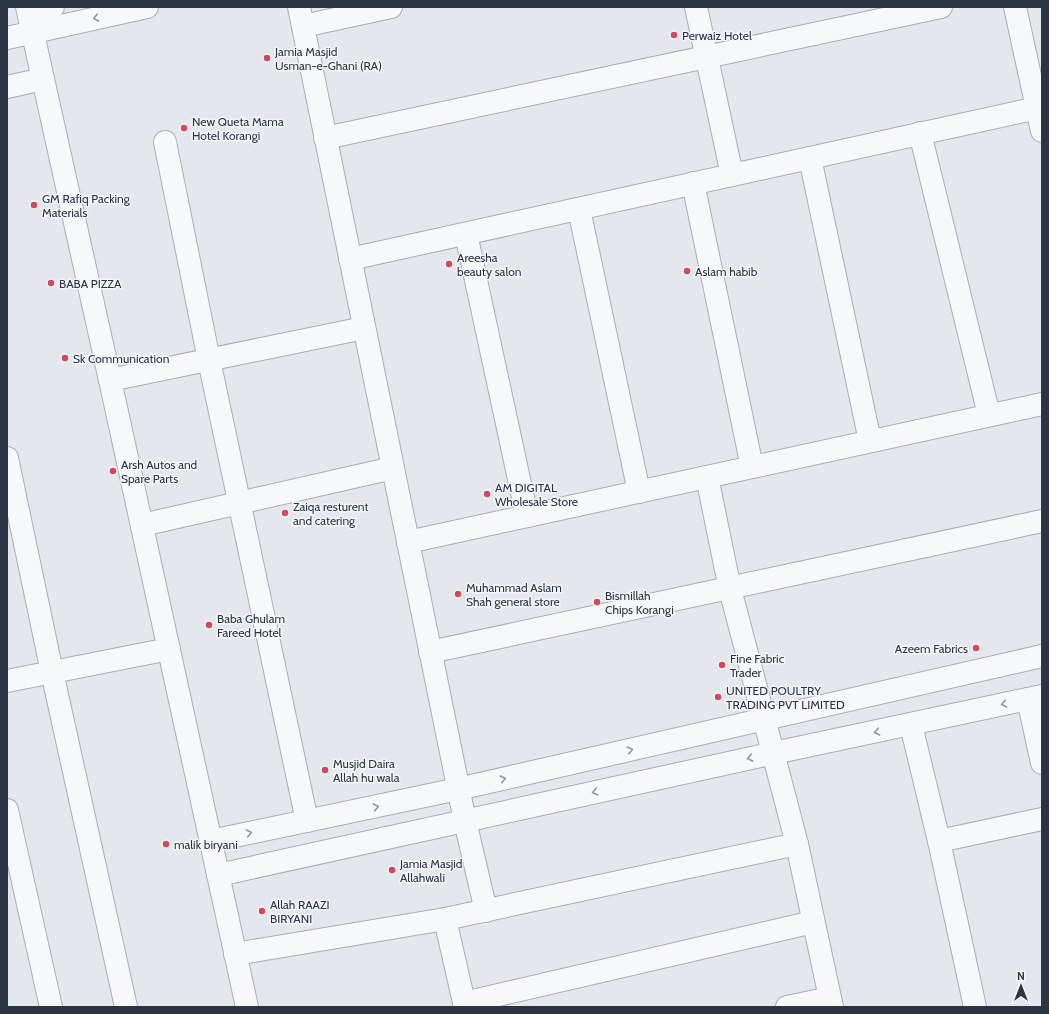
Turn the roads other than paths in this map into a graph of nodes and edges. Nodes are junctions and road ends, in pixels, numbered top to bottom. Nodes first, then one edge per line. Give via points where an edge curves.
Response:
1 (28, 7) edge
2 (53, 7) edge
3 (147, 7) edge
4 (391, 7) edge
5 (696, 7) edge
6 (941, 7) edge
7 (1015, 7) edge
8 (301, 17) edge
9 (32, 32) junction
10 (7, 38) edge
11 (706, 57) junction
12 (43, 79) junction
13 (7, 87) edge
14 (1039, 107) edge
15 (1042, 130) edge
16 (920, 133) junction
17 (325, 138) junction
18 (165, 142) dead end
19 (810, 158) junction
20 (732, 175) junction
21 (693, 183) junction
22 (579, 209) junction
23 (466, 234) junction
24 (350, 259) junction
25 (364, 328) junction
26 (209, 360) junction
27 (110, 380) junction
28 (1042, 404) edge
29 (989, 415) junction
30 (870, 441) junction
31 (7, 458) edge
32 (752, 467) junction
33 (393, 468) junction
34 (707, 477) junction
35 (639, 492) junction
36 (239, 503) junction
37 (528, 516) junction
38 (1042, 522) edge
39 (142, 525) junction
40 (408, 542) junction
41 (730, 589) junction
42 (169, 649) junction
43 (430, 652) junction
44 (1042, 656) edge
45 (52, 672) junction
46 (7, 681) edge
47 (1035, 697) edge
48 (764, 719) junction
49 (911, 725) junction
50 (774, 753) junction
51 (1042, 763) edge
52 (458, 789) junction
53 (7, 810) edge
54 (1042, 820) edge
55 (307, 821) junction
56 (465, 821) junction
57 (939, 841) junction
58 (211, 842) junction
59 (797, 844) junction
60 (218, 875) junction
61 (486, 911) junction
62 (445, 919) junction
63 (813, 922) junction
64 (235, 954) junction
65 (831, 1002) edge
66 (465, 1005) edge
67 (51, 1007) edge
68 (126, 1007) edge
69 (247, 1007) edge
70 (787, 1007) edge
71 (975, 1007) edge

1 - 9 street
2 - 9 street
3 -> 9 street
4 - 8 street
5 - 11 street
6 - 11 street
7 - 14 street
8 - 17 street
9 - 10 street
9 - 12 street
11 - 17 street
11 - 20 street
12 - 13 street
12 - 27 street
14 - 15 street
14 - 16 street
16 - 19 street
16 - 29 street
17 - 24 street
18 - 26 street
19 - 20 street
19 - 30 street
20 - 21 street
21 - 22 street
21 - 32 street
22 - 23 street
22 - 35 street
23 - 24 street
23 - 37 street
24 - 25 street
25 - 26 street
25 - 33 street
26 - 27 street
26 - 36 street
27 - 39 street
28 - 29 street
29 - 30 street
30 - 32 street
31 - 45 street
32 - 34 street
33 - 36 street
33 - 40 street
34 - 35 street
34 - 41 street
35 - 37 street
36 - 39 street
36 - 55 street
37 - 40 street
38 - 41 street
39 - 42 street
40 - 43 street
41 - 43 street
41 - 48 street
42 - 45 street
42 - 58 street
43 - 52 street
44 - 48 street
45 - 46 street
45 - 68 street
47 -> 49 street
47 - 51 street
48 - 50 street
52 -> 48 street
49 -> 50 street
49 - 57 street
50 -> 56 street
50 - 59 street
55 -> 52 street
52 - 56 street
53 - 67 street
54 - 57 street
58 -> 55 street
56 - 60 street
56 - 61 street
57 - 71 street
58 - 60 street
59 - 61 street
59 - 63 street
60 - 64 street
61 - 62 street
62 - 64 street
62 - 66 street
63 - 65 street
63 - 66 street
64 - 69 street
65 - 70 street

